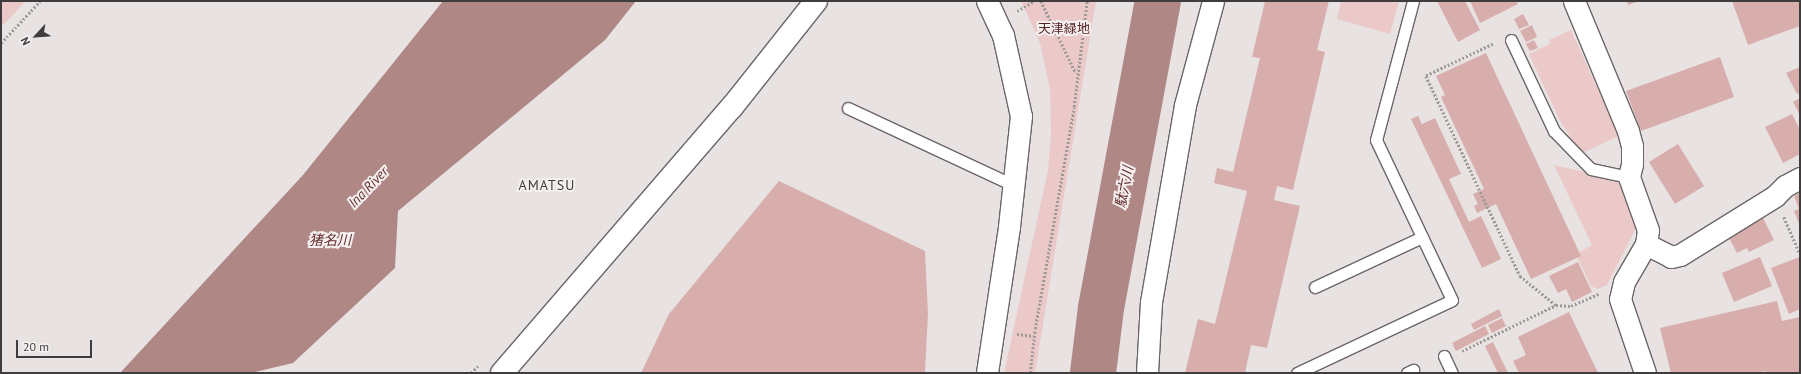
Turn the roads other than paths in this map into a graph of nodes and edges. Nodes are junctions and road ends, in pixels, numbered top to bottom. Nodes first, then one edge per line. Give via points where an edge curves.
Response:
1 (816, 1) edge
2 (987, 1) edge
3 (1213, 1) edge
4 (1413, 1) edge
5 (1574, 1) edge
6 (1511, 40) road end
7 (848, 108) dead end
8 (1629, 176) junction
9 (1800, 178) edge
10 (1013, 185) junction
11 (1422, 237) junction
12 (1646, 244) junction
13 (1315, 287) dead end
14 (1444, 356) road end
15 (502, 373) edge
16 (987, 373) edge
17 (1147, 373) edge
18 (1297, 373) edge
19 (1452, 373) edge
20 (1645, 373) edge

1 - 15 street via 732,107
2 - 10 street via 1003,35 1021,116
3 - 17 street via 1186,105 1151,302
4 - 11 lane via 1376,140
5 - 8 street via 1628,131 1632,152
6 - 8 lane via 1554,131 1591,169
7 - 10 lane
8 - 12 street via 1647,224
9 - 12 street via 1680,256 1671,257
10 - 16 street
11 - 13 lane
11 - 18 lane via 1452,300
12 - 20 street via 1624,282 1620,298
14 - 19 lane

